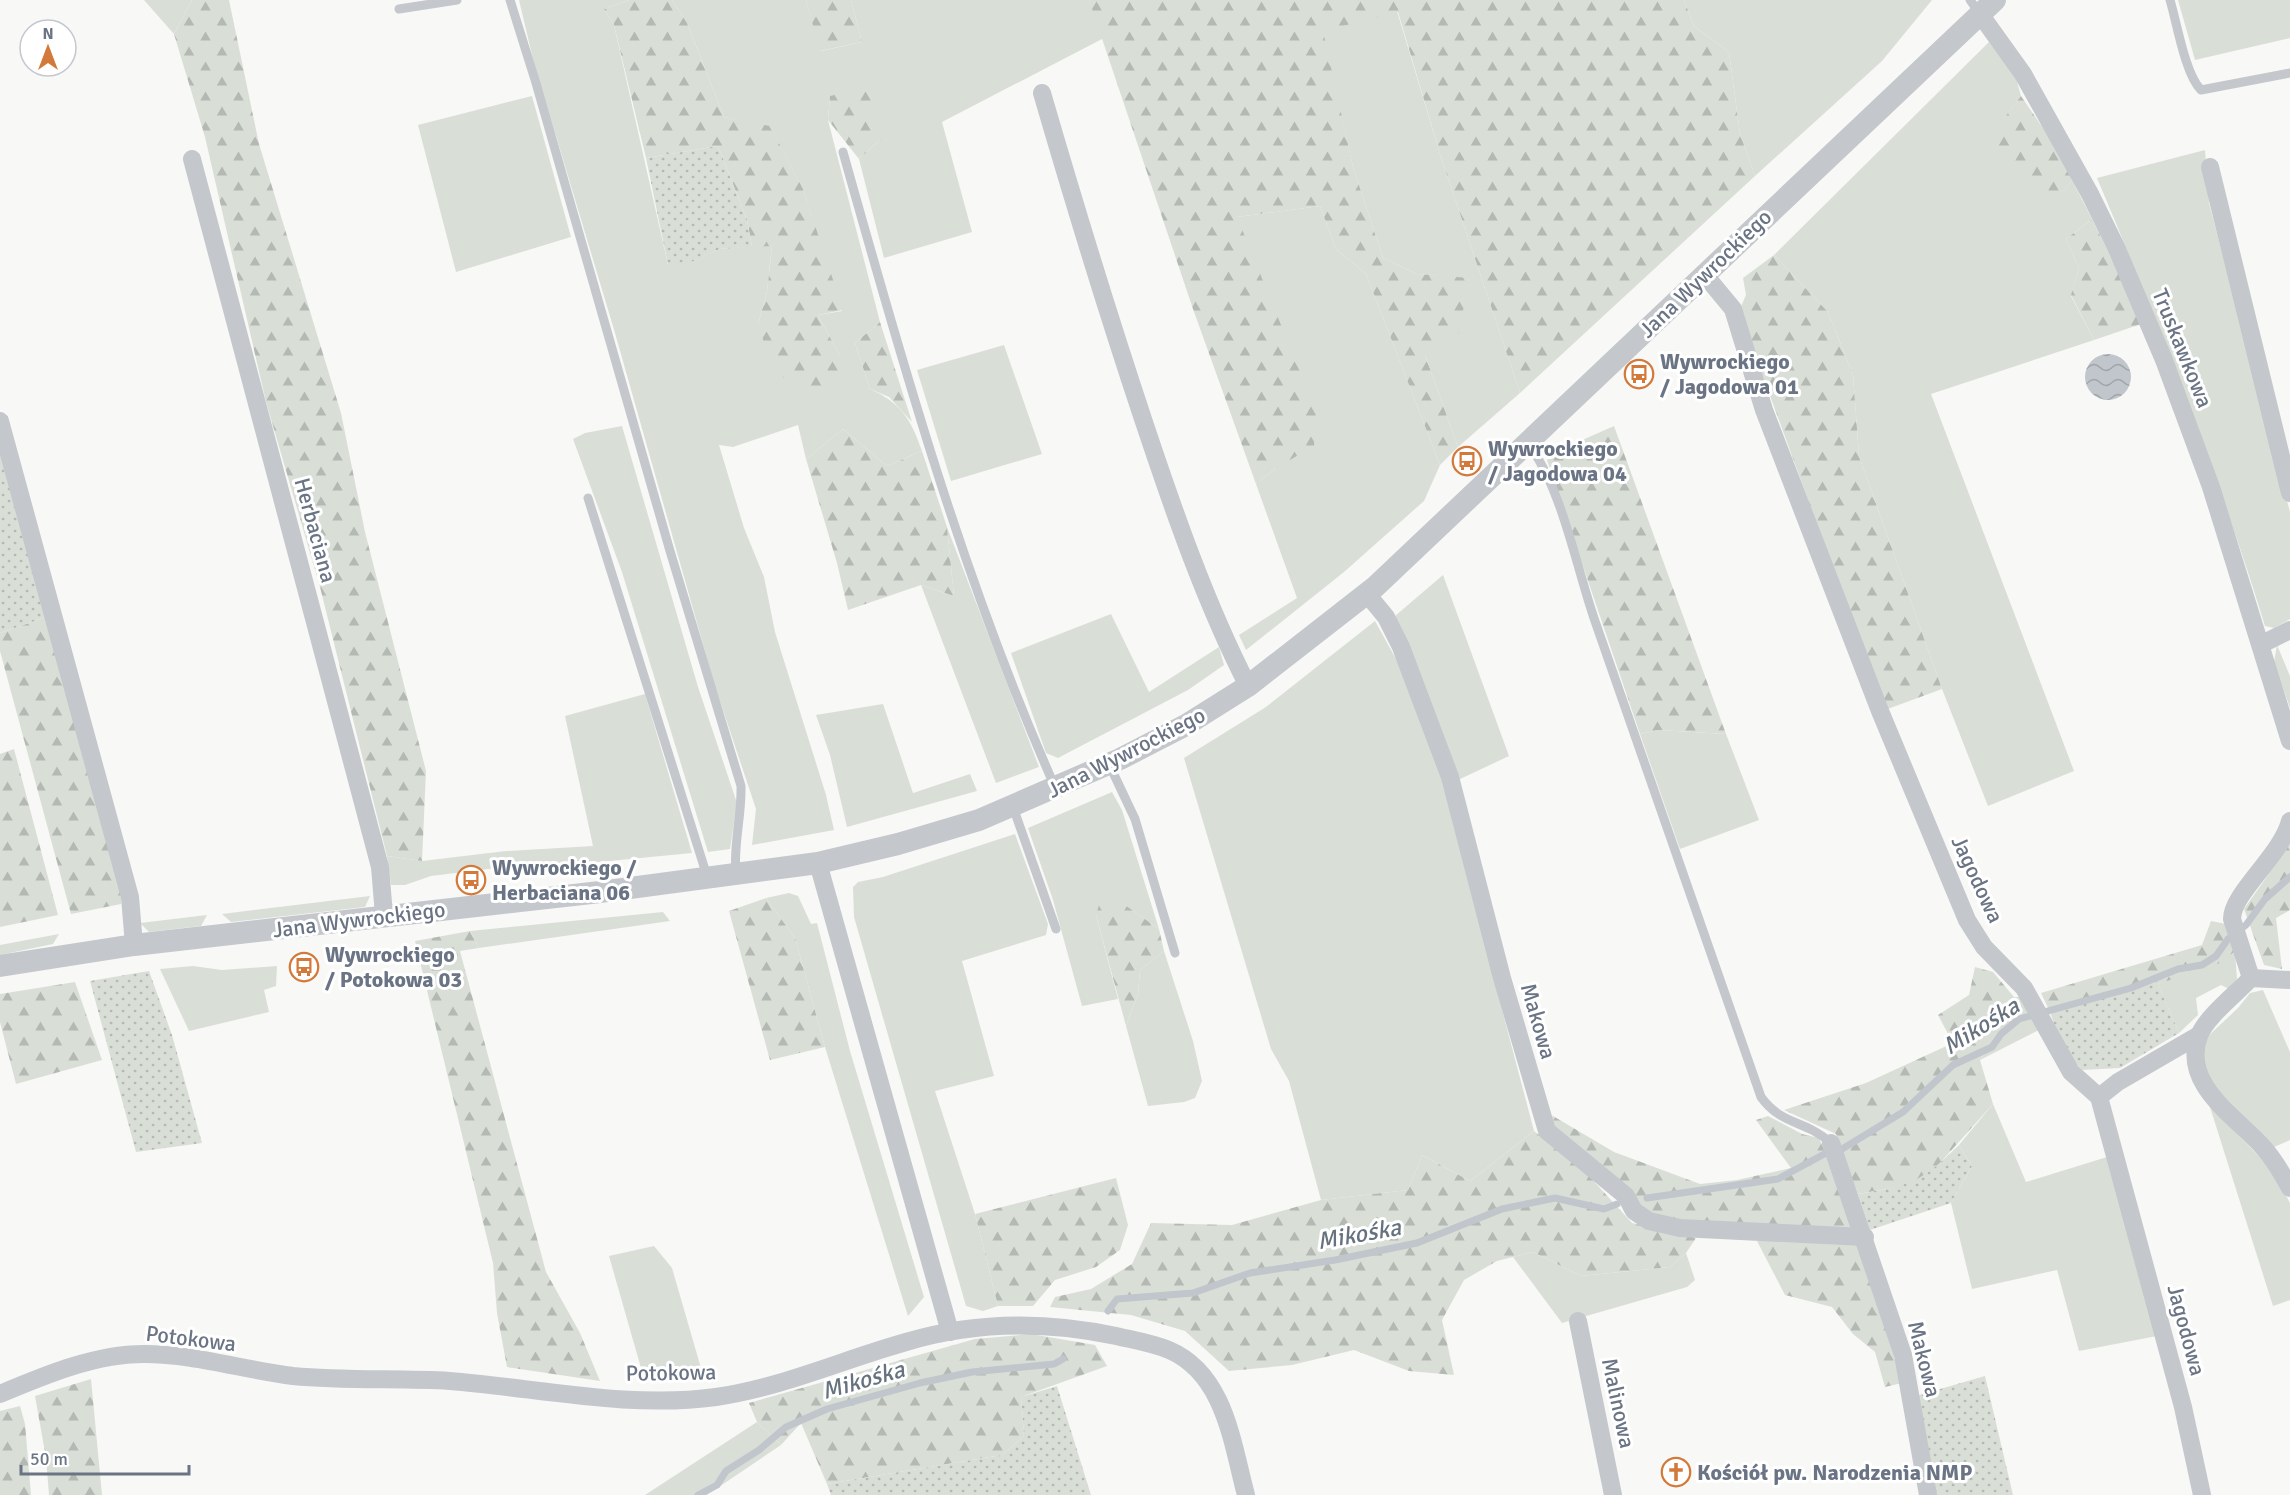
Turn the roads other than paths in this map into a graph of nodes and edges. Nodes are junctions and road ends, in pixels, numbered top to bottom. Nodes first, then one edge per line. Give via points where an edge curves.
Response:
1 (457, 0) edge
2 (510, 0) edge
3 (2170, 0) edge
4 (1982, 5) edge
5 (399, 9) dead end
6 (2290, 73) edge
7 (1042, 93) dead end
8 (843, 152) dead end
9 (192, 159) dead end
10 (2210, 167) dead end
11 (1704, 274) junction
12 (0, 421) edge
13 (1527, 442) junction
14 (2290, 493) edge
15 (588, 498) dead end
16 (1367, 594) junction
17 (2290, 630) edge
18 (2262, 644) junction
19 (1248, 686) junction
20 (2290, 741) edge
21 (1109, 764) junction
22 (1056, 789) junction
23 (1013, 806) junction
24 (2290, 822) edge
25 (818, 863) junction
26 (736, 875) junction
27 (708, 879) junction
28 (384, 915) junction
29 (1056, 929) dead end
30 (134, 945) junction
31 (1175, 952) dead end
32 (0, 966) edge
33 (2251, 978) junction
34 (2290, 980) edge
35 (2199, 1035) junction
36 (2099, 1097) junction
37 (1831, 1143) joint
38 (2290, 1188) edge
39 (1865, 1237) junction
40 (1578, 1321) dead end
41 (950, 1332) junction
42 (0, 1394) edge
43 (1246, 1495) edge
44 (1613, 1495) edge
45 (1928, 1495) edge
46 (2202, 1495) edge

1 - 5 lane
2 - 26 lane via 741,786 742,810 734,852
3 - 6 lane via 2196,85 2201,90
4 - 11 street, Jana Wywrockiego
4 - 18 street, Truskawkowa via 2090,194 2117,249 2207,476
7 - 19 street via 1095,274 1157,461
8 - 22 lane via 901,358 976,589
9 - 28 street, Herbaciana via 380,867
10 - 14 street
11 - 13 street, Jana Wywrockiego
11 - 36 street, Jagodowa via 1733,309 1764,410 1880,711 1967,920 1984,946 2024,988 2071,1072
12 - 30 street via 130,897
13 - 16 street, Jana Wywrockiego
13 - 37 lane via 1539,457 1552,487 1761,1097 1770,1110 1819,1131
15 - 27 lane
16 - 19 street, Jana Wywrockiego
16 - 39 street, Makowa via 1386,617 1401,647 1450,777 1547,1131 1626,1196 1634,1211 1648,1221 1680,1228
17 - 18 street
18 - 20 street, Truskawkowa
19 - 21 street, Jana Wywrockiego via 1186,725
21 - 22 street, Jana Wywrockiego
21 - 31 lane via 1135,819
22 - 23 street, Jana Wywrockiego
23 - 25 street, Jana Wywrockiego via 898,844
23 - 29 lane
24 - 33 street via 2269,862 2236,902 2232,919
25 - 26 street, Jana Wywrockiego
25 - 41 street
26 - 27 street, Jana Wywrockiego
27 - 28 street, Jana Wywrockiego
28 - 30 street, Jana Wywrockiego
30 - 32 street, Jana Wywrockiego
33 - 34 street
33 - 35 street
35 - 36 street
35 - 38 street via 2198,1068 2205,1087 2263,1147
36 - 46 street, Jagodowa via 2183,1407
37 - 39 street, Makowa
39 - 45 street, Makowa via 1903,1355
40 - 44 street, Malinowa
41 - 42 street, Potokowa via 907,1342 800,1379 712,1397 634,1399 449,1381 326,1379 144,1354 88,1362
41 - 43 street, Potokowa via 996,1325 1055,1325 1113,1335 1170,1351 1195,1366 1214,1390

